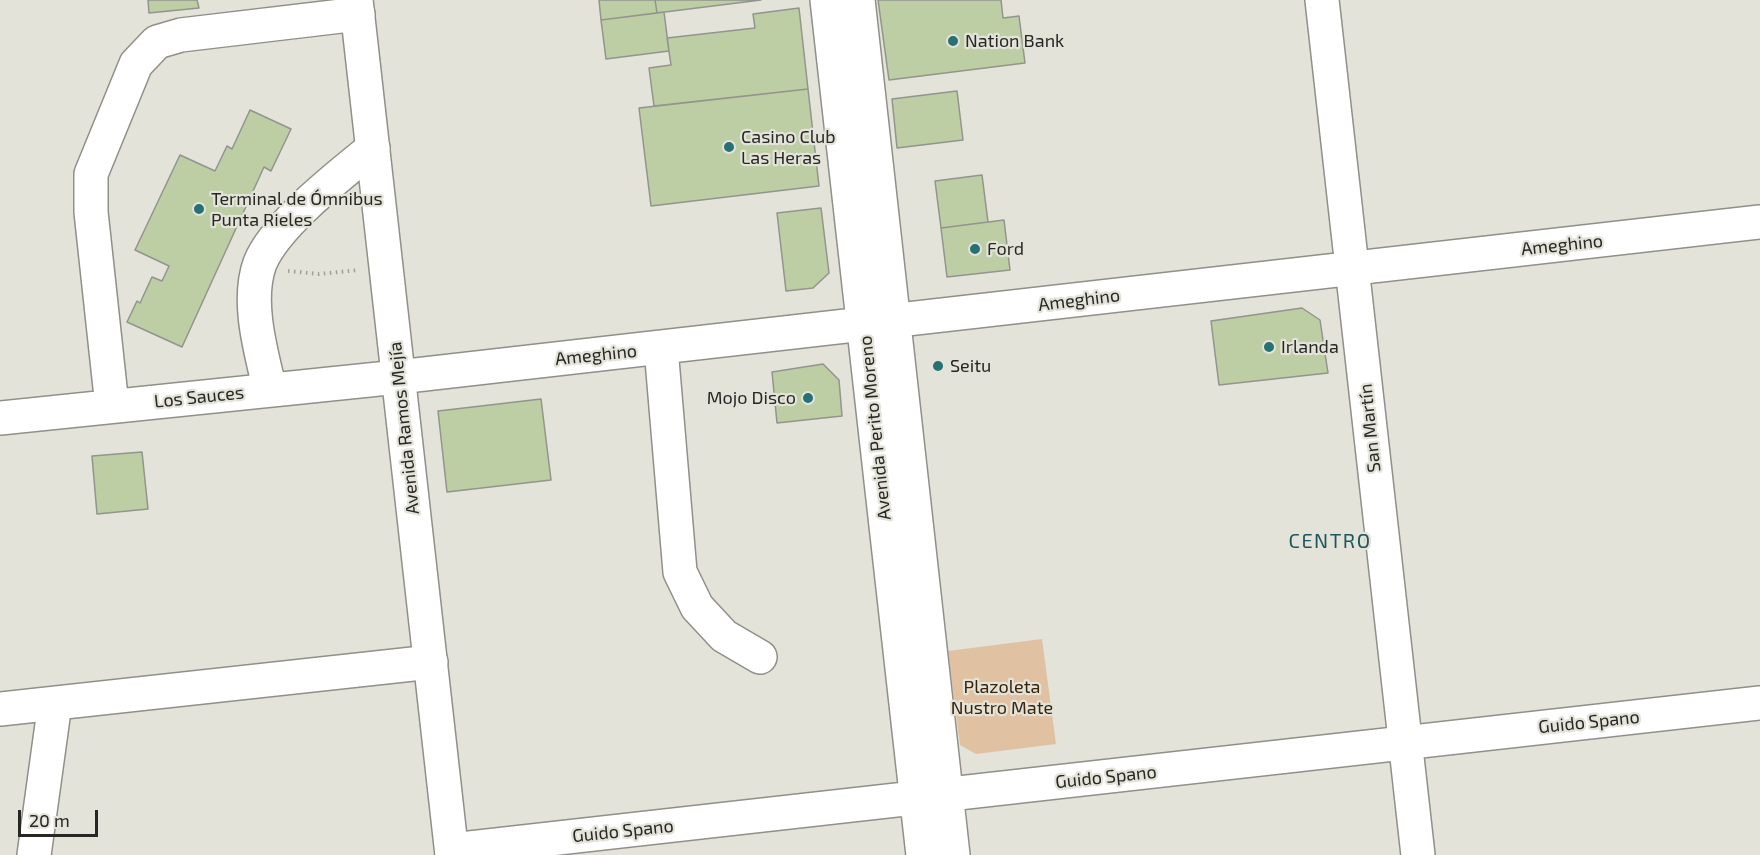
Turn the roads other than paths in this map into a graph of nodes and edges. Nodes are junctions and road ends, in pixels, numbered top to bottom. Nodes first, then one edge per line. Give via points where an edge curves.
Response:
1 (827, 0) edge
2 (858, 0) edge
3 (1322, 0) edge
4 (357, 7) edge
5 (373, 148) junction
6 (1760, 222) edge
7 (1352, 269) junction
8 (878, 323) junction
9 (661, 348) junction
10 (398, 377) junction
11 (270, 390) junction
12 (112, 406) junction
13 (0, 418) edge
14 (760, 657) dead end
15 (431, 662) junction
16 (55, 703) junction
17 (1760, 703) edge
18 (0, 709) edge
19 (1405, 743) junction
20 (931, 796) junction
21 (452, 853) edge
22 (34, 855) edge
23 (922, 855) edge
24 (953, 855) edge
25 (1418, 855) edge

1 - 8 street, Avenida Perito Moreno
2 - 8 street, Avenida Perito Moreno
3 - 7 street, San Martín
4 - 5 street, Avenida Ramos Mejía
4 - 12 street via 181,35 157,42 136,64 92,174 91,212
5 - 10 street, Avenida Ramos Mejía
5 - 11 street via 314,196 276,238 261,262 255,292 259,342
6 - 7 street, Ameghino
7 - 8 street, Ameghino
7 - 19 street, San Martín
8 - 9 street, Ameghino
8 - 20 street, Avenida Perito Moreno
9 - 10 street, Ameghino
9 - 14 street via 680,572 697,607 724,636
10 - 11 street, Los Sauces
10 - 15 street, Avenida Ramos Mejía
11 - 12 street, Los Sauces
12 - 13 street, Los Sauces
15 - 16 street
15 - 21 street, Avenida Ramos Mejía
16 - 18 street
16 - 22 street
17 - 19 street, Guido Spano
19 - 20 street, Guido Spano
19 - 25 street, San Martín
20 - 21 street, Guido Spano
20 - 23 street, Avenida Perito Moreno
20 - 24 street, Avenida Perito Moreno

